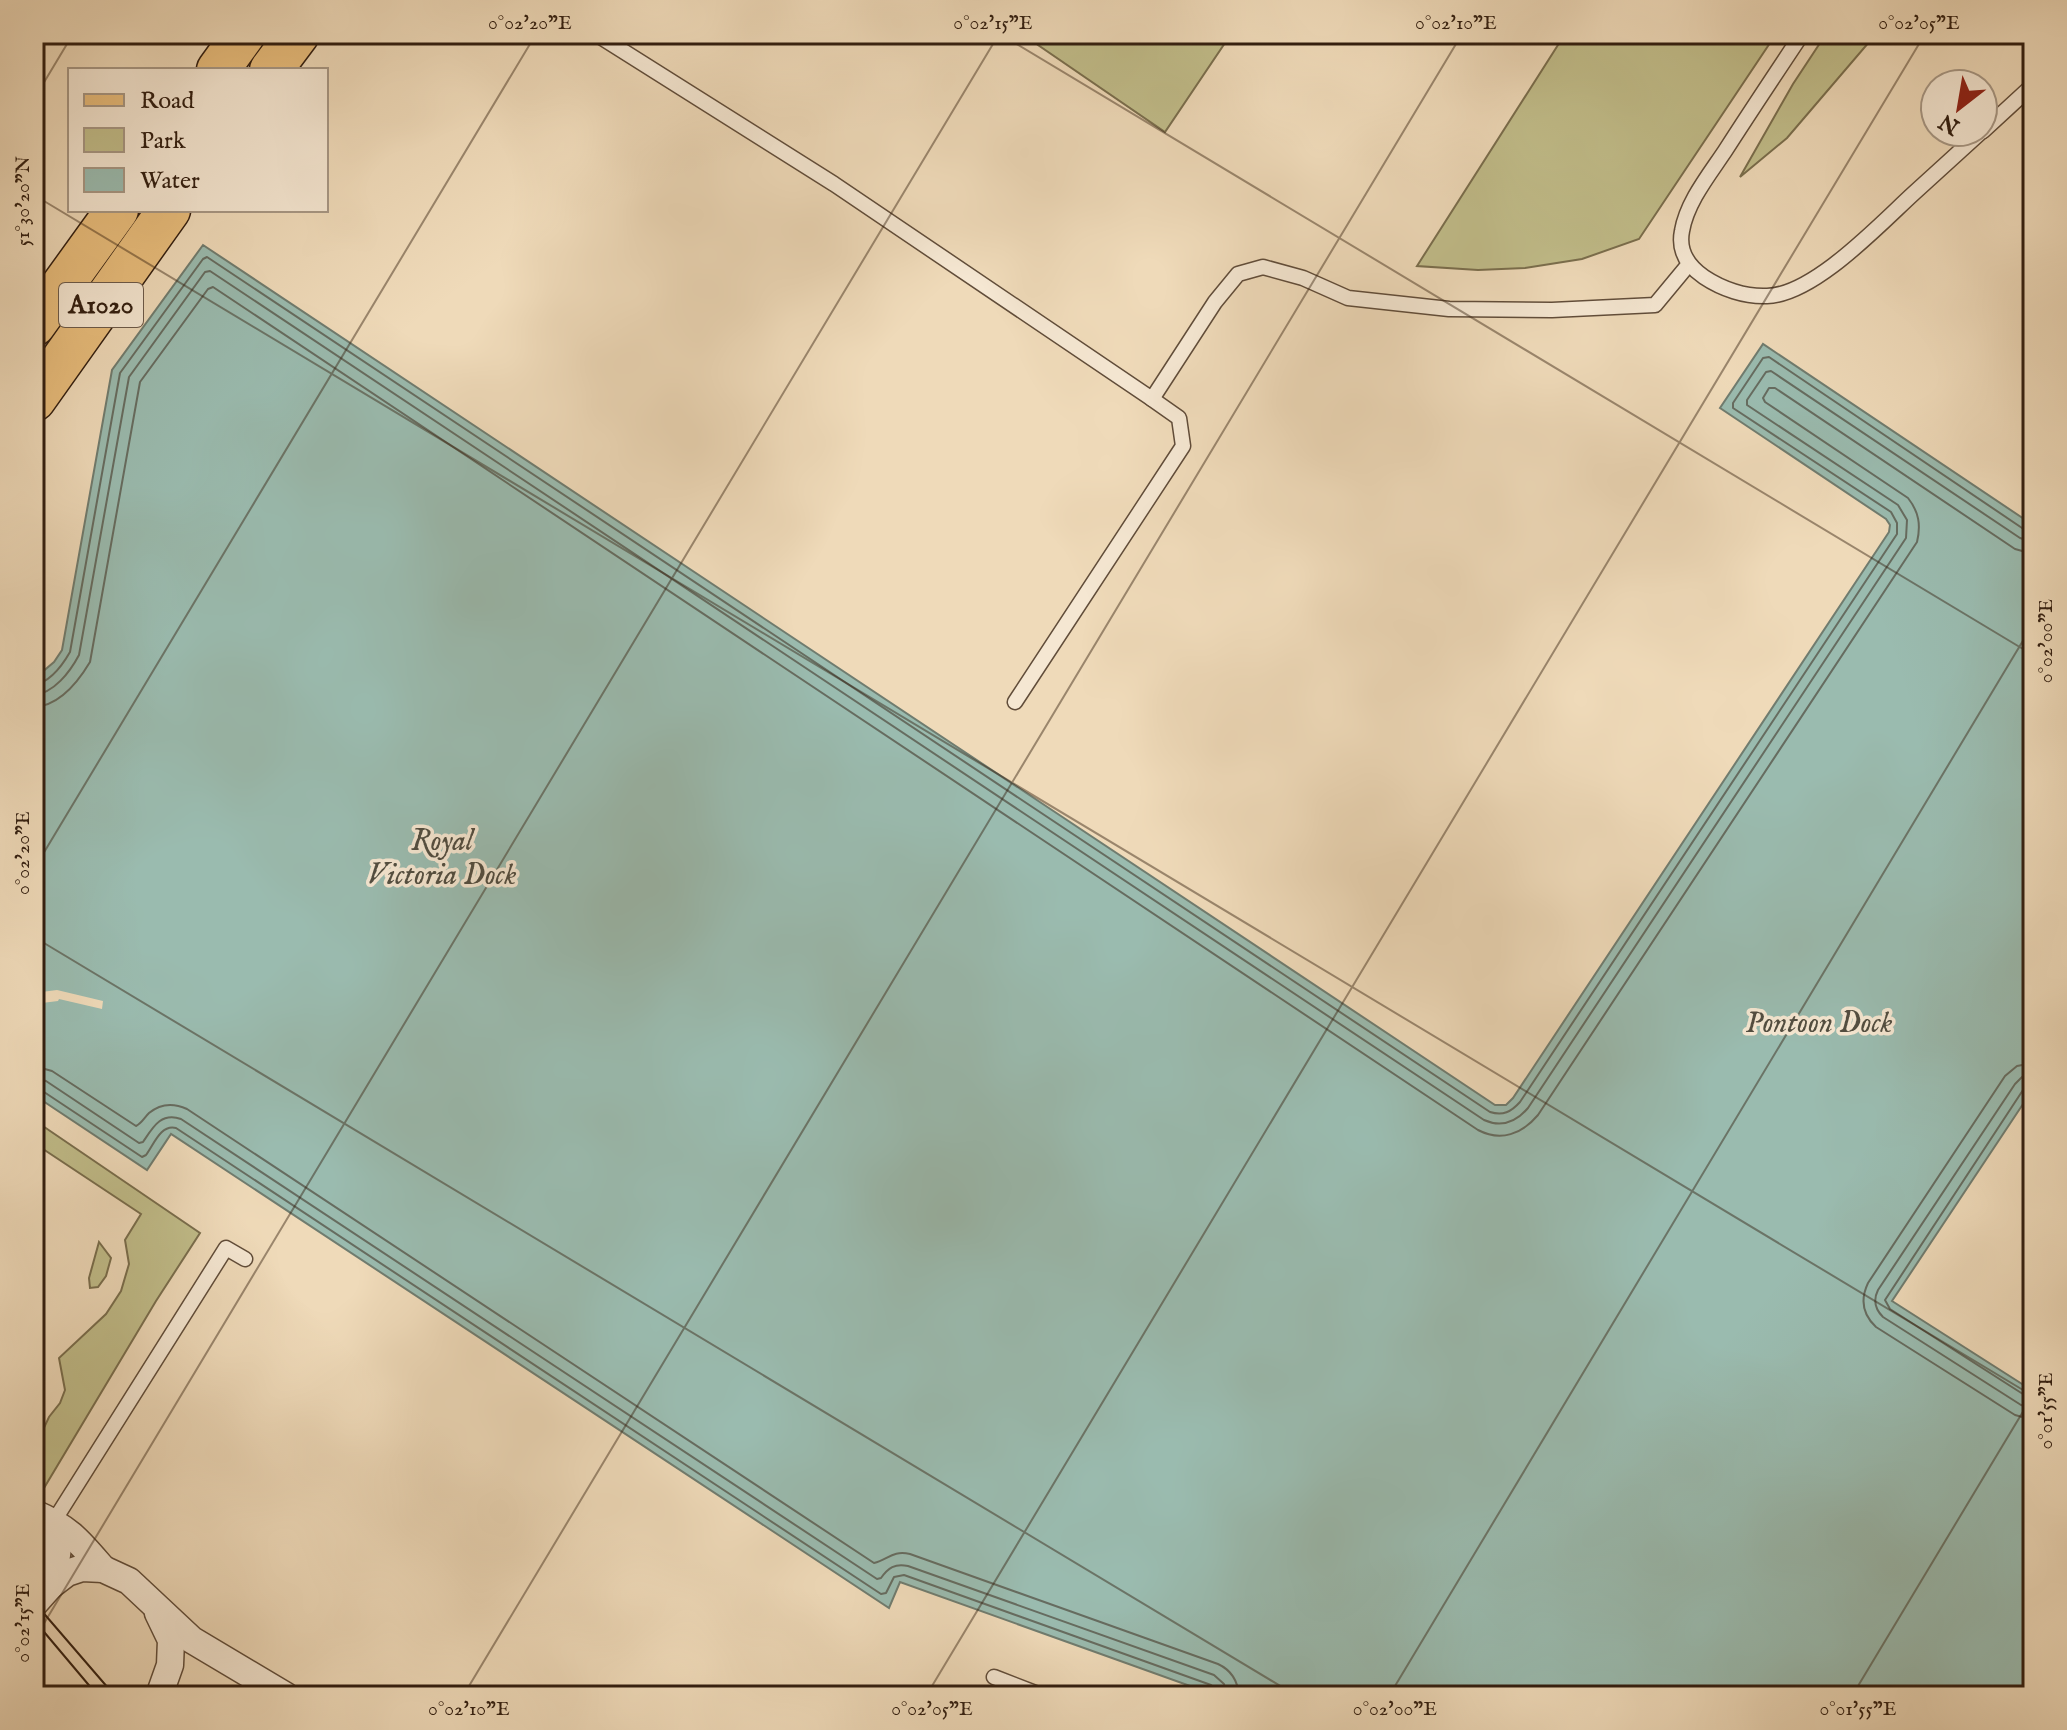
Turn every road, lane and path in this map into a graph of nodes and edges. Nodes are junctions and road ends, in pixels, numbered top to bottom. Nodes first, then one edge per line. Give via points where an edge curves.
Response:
1 (244, 34) edge
2 (298, 34) edge
3 (596, 34) edge
4 (1802, 34) edge
5 (219, 68) edge
6 (272, 68) edge
7 (2033, 85) edge
8 (1999, 116) edge
9 (1963, 148) edge
10 (116, 212) edge
11 (168, 212) edge
12 (1689, 264) junction
13 (34, 325) edge
14 (1152, 399) junction
15 (34, 400) edge
16 (1015, 702) dead end
17 (245, 1259) dead end
18 (44, 1517) edge
19 (103, 1569) junction
20 (42, 1595) edge
21 (155, 1607) junction
22 (994, 1677) dead end
23 (159, 1696) edge
24 (286, 1696) edge
25 (1043, 1696) edge

1 - 5 main road
2 - 6 main road
3 - 14 lane via 834,184
4 - 12 lane via 1692,204 1681,232
7 - 8 lane
9 - 12 lane via 1842,258 1789,292 1769,297 1732,291
10 - 13 main road, A1020
11 - 15 main road, A1020
12 - 14 lane via 1655,305 1552,310 1449,309 1348,298 1263,267 1238,274
14 - 16 lane via 1179,418 1183,446
17 - 18 lane via 226,1248
18 - 19 street via 70,1532
18 - 20 street via 59,1538
19 - 20 street via 67,1573
19 - 21 street via 129,1581
21 - 23 street via 171,1640 170,1665
21 - 24 street via 192,1640
22 - 25 lane

